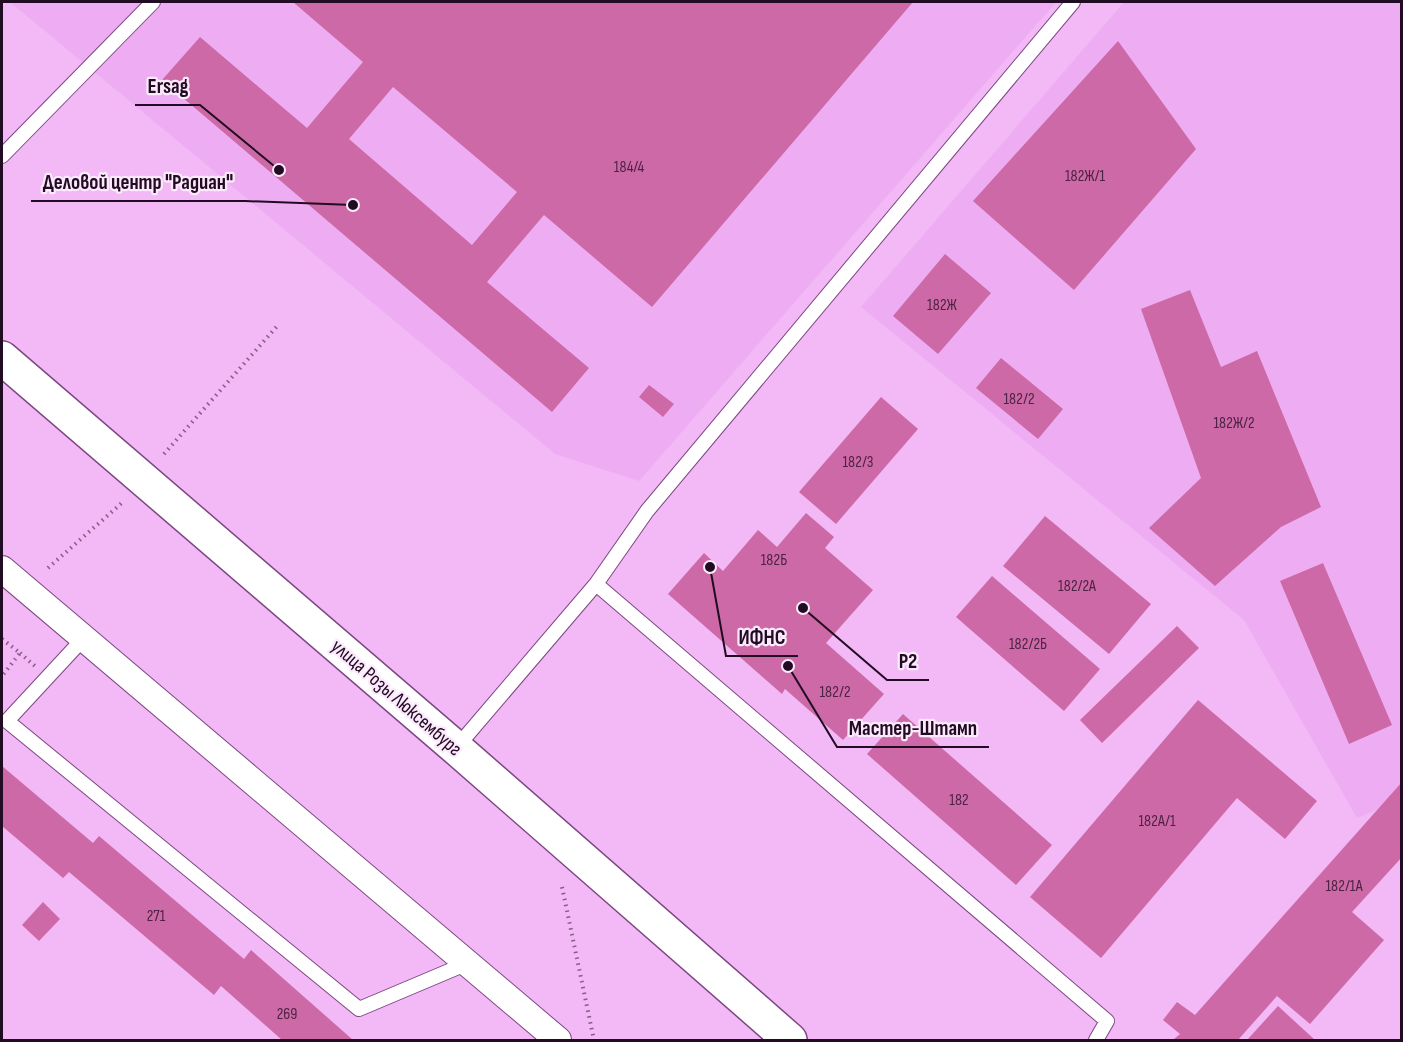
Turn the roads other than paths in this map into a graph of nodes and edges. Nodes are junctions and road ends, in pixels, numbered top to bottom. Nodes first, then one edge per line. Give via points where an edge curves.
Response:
1 (153, 2) edge
2 (1073, 2) edge
3 (2, 156) edge
4 (2, 358) edge
5 (2, 569) edge
6 (596, 584) junction
7 (83, 639) junction
8 (456, 748) junction
9 (468, 963) junction
10 (558, 1041) edge
11 (790, 1041) edge
12 (1096, 1041) edge

1 - 3 lane
2 - 6 lane via 647,511
4 - 8 main road, улица Розы Люксембург
5 - 7 street
6 - 8 lane
6 - 12 lane via 1107,1022
7 - 9 street
7 - 9 lane via 7,721 359,1009
8 - 11 main road, улица Розы Люксембург
9 - 10 street

